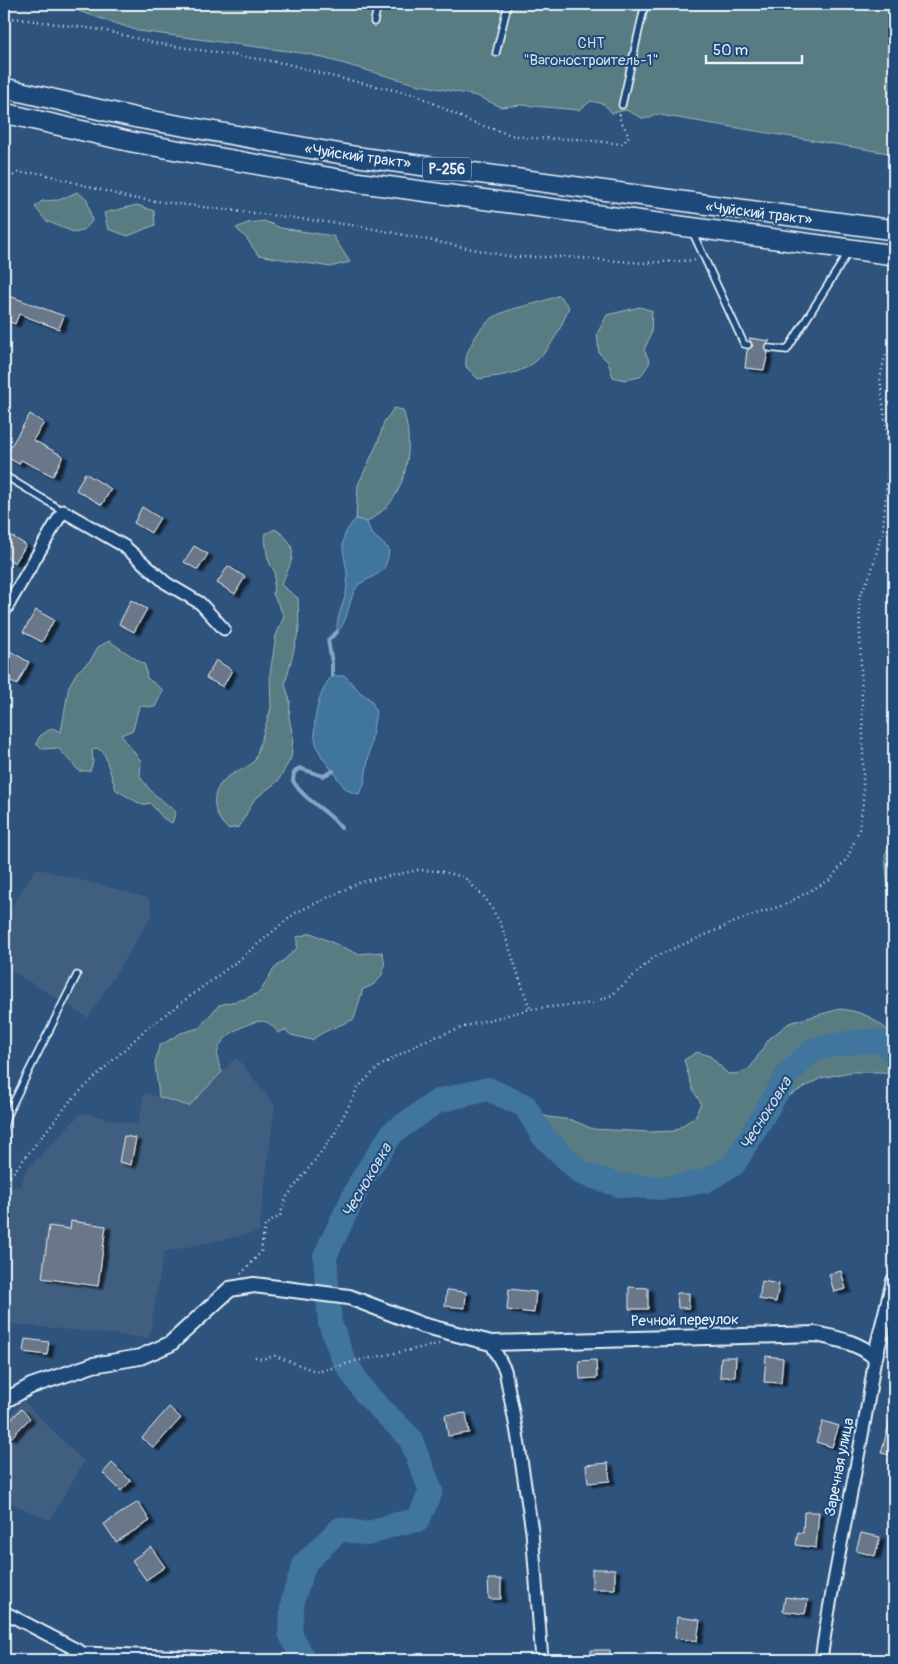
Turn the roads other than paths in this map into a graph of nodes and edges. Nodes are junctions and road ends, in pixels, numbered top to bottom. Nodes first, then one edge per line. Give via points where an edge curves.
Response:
1 (378, 4) edge
2 (508, 4) edge
3 (645, 4) edge
4 (374, 22) dead end
5 (496, 53) dead end
6 (4, 88) edge
7 (622, 105) road end
8 (4, 114) edge
9 (691, 229) junction
10 (894, 230) edge
11 (850, 250) junction
12 (894, 255) edge
13 (748, 345) dead end
14 (769, 348) dead end
15 (4, 475) edge
16 (64, 511) junction
17 (4, 612) edge
18 (224, 629) dead end
19 (77, 975) dead end
20 (4, 1128) edge
21 (894, 1281) edge
22 (491, 1342) junction
23 (875, 1357) junction
24 (4, 1401) edge
25 (4, 1612) edge
26 (83, 1657) edge
27 (214, 1658) dead end
28 (542, 1660) edge
29 (821, 1660) edge

1 - 4 lane
2 - 5 lane
3 - 7 lane
6 - 10 highway, «Чуйский тракт» / Р-256 via 146,120 359,158
8 - 9 highway, «Чуйский тракт» / Р-256 via 235,163
9 - 11 highway, «Чуйский тракт» / Р-256
9 - 13 lane via 744,344
11 - 12 highway, «Чуйский тракт» / Р-256
11 - 14 lane via 787,350
15 - 16 lane
16 - 17 street
16 - 18 street via 124,546 166,582 200,603
19 - 20 lane via 7,1114
21 - 23 street, Заречная улица
22 - 23 street, Речной переулок via 816,1334 849,1341
22 - 24 street, Речной переулок via 422,1325 349,1297 254,1285 230,1289 170,1344 140,1357 93,1365 31,1386
22 - 28 street via 505,1370 517,1434 532,1531
23 - 29 street, Заречная улица via 864,1431 830,1589
25 - 26 street
26 - 27 street

